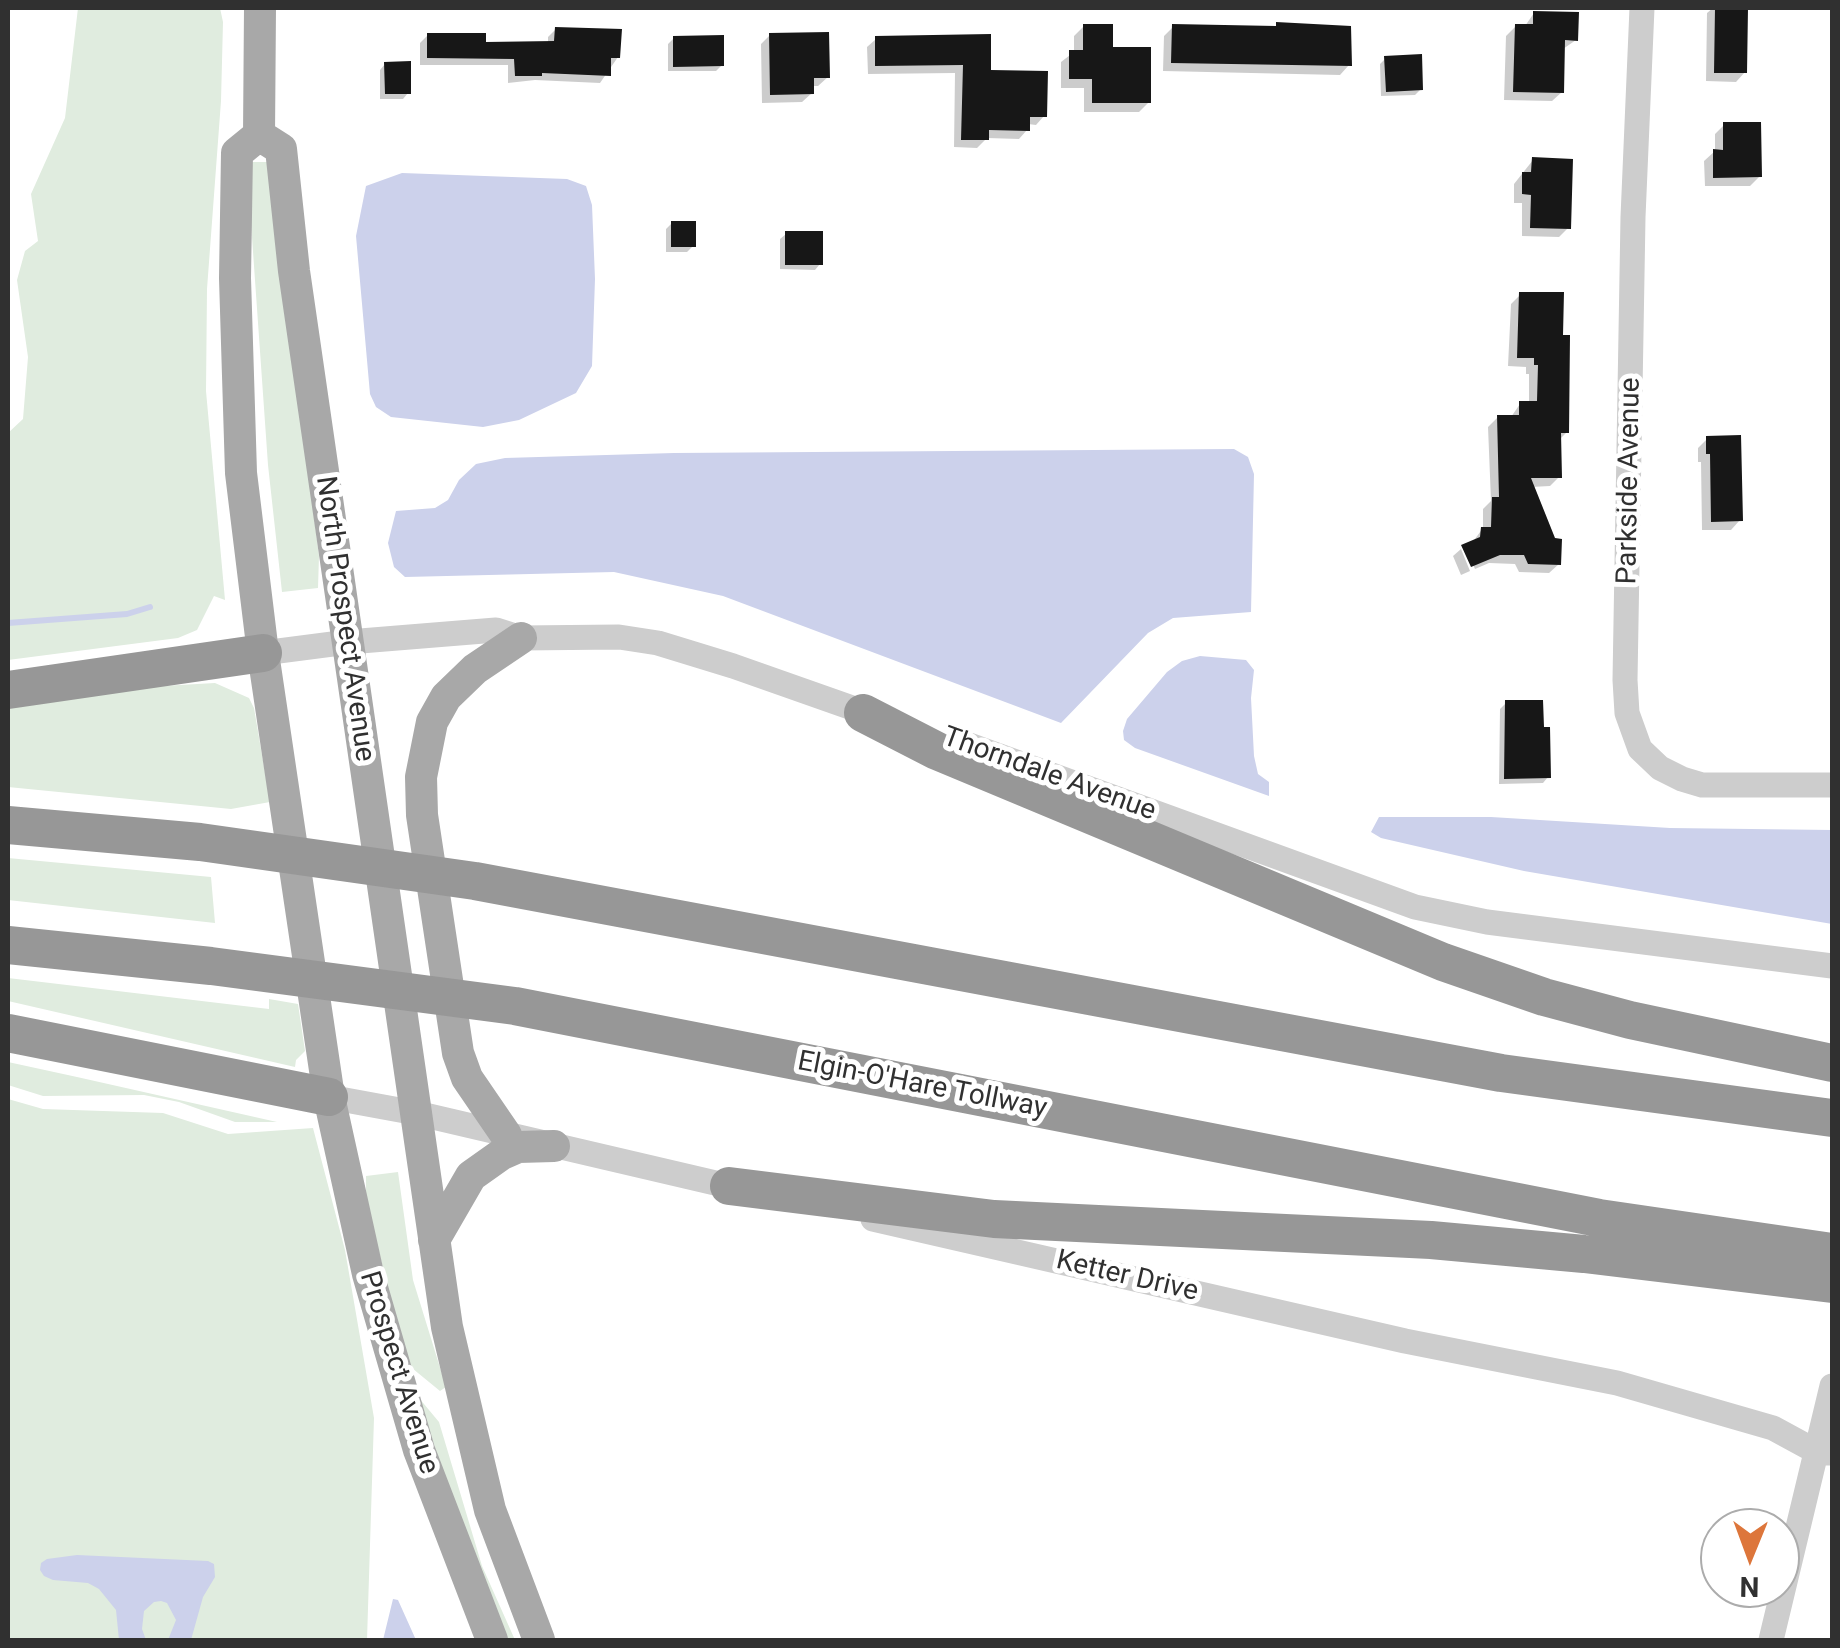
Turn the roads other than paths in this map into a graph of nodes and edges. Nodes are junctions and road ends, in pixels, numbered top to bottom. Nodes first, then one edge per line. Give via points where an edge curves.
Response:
1 (260, 8) edge
2 (1642, 8) edge
3 (259, 135) junction
4 (521, 638) junction
5 (348, 642) junction
6 (263, 653) junction
7 (8, 690) edge
8 (863, 713) junction
9 (1832, 785) edge
10 (8, 826) edge
11 (8, 945) edge
12 (1832, 966) edge
13 (8, 1033) edge
14 (1831, 1062) edge
15 (329, 1097) junction
16 (416, 1114) junction
17 (1825, 1117) edge
18 (506, 1135) junction
19 (554, 1146) junction
20 (728, 1186) junction
21 (434, 1240) junction
22 (1832, 1252) edge
23 (1832, 1284) edge
24 (1832, 1386) edge
25 (1826, 1452) edge
26 (492, 1640) edge
27 (539, 1640) edge
28 (1771, 1640) edge

1 - 3 main road
2 - 9 street, Parkside Avenue via 1628,714 1640,748 1682,780
3 - 5 main road, North Prospect Avenue via 281,150
3 - 6 main road via 237,154 235,278 242,473
4 - 5 street, Thorndale Avenue via 496,630
4 - 8 street, Thorndale Avenue via 658,643
4 - 18 main road via 446,696 432,722 421,777 458,1053
5 - 6 street, Thorndale Avenue
5 - 16 main road, North Prospect Avenue
6 - 7 highway
6 - 15 main road
8 - 12 street, Thorndale Avenue via 1416,906 1487,922
8 - 14 highway via 937,751 1443,962 1630,1020
10 - 17 highway via 200,842 476,881 1501,1073
11 - 22 highway, Elgin-O'Hare Tollway via 515,1006 1599,1218
13 - 15 highway
15 - 16 street, Ketter Drive
15 - 26 main road, Prospect Avenue via 397,1381
16 - 18 street, Ketter Drive
16 - 21 main road, Prospect Avenue
18 - 19 street, Ketter Drive
19 - 20 street, Ketter Drive
19 - 21 main road via 518,1147 470,1176
20 - 23 highway via 994,1219 1431,1240
20 - 25 street, Ketter Drive via 1617,1383 1773,1428
21 - 27 main road, Prospect Avenue via 490,1510
24 - 25 street
25 - 28 street

